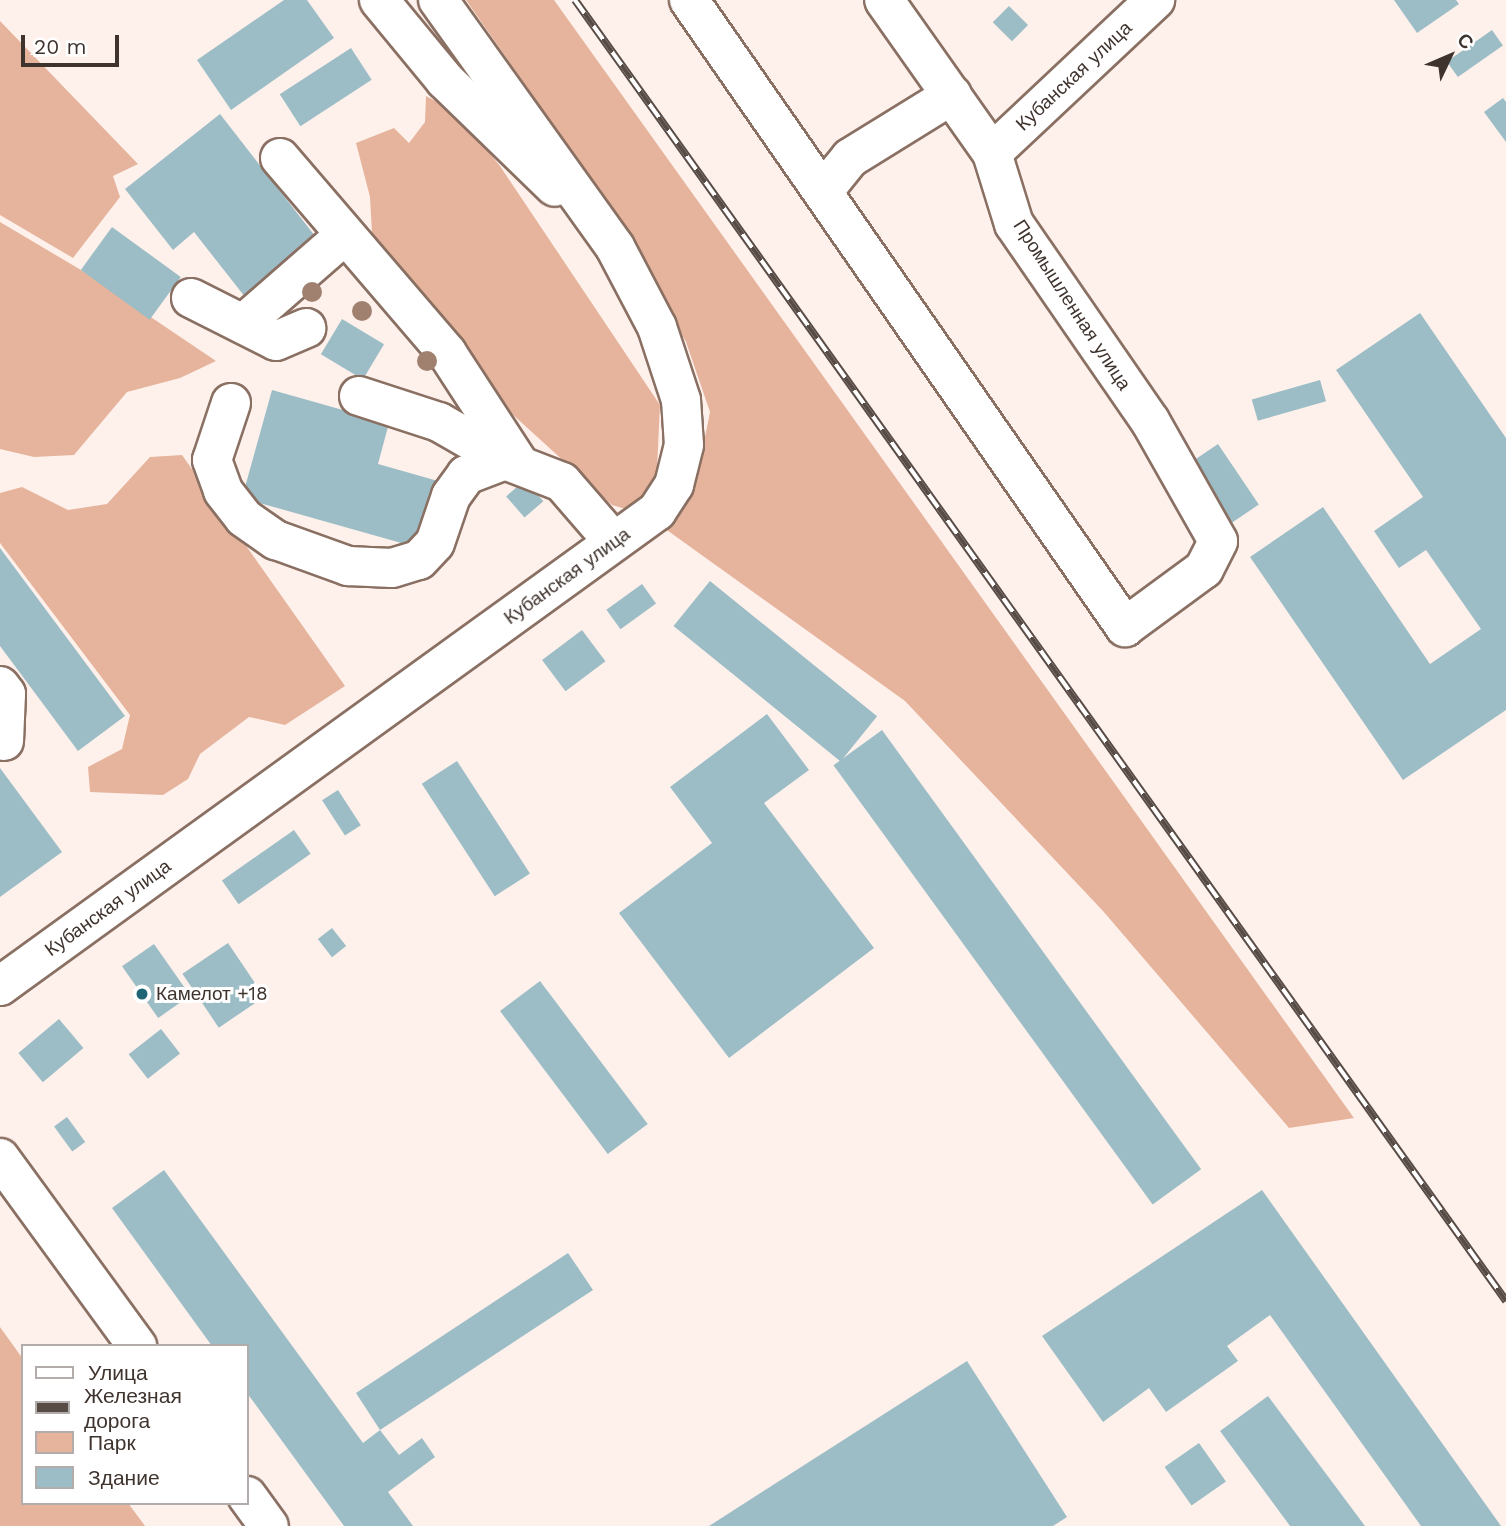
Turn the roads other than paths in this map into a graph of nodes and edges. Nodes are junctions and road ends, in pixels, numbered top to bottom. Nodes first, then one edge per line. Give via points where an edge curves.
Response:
1 (379, 0) edge
2 (438, 0) edge
3 (689, 0) edge
4 (884, 0) edge
5 (1156, 0) edge
6 (952, 95) junction
7 (992, 153) junction
8 (280, 158) dead end
9 (825, 189) junction
10 (600, 227) junction
11 (345, 235) junction
12 (191, 298) dead end
13 (243, 324) junction
14 (306, 328) dead end
15 (359, 396) dead end
16 (231, 403) dead end
17 (512, 462) junction
18 (614, 542) junction
19 (0, 686) edge
20 (4, 741) dead end
21 (0, 986) edge
22 (0, 1157) edge
23 (136, 1344) edge
24 (248, 1497) edge
25 (269, 1526) edge

1 - 10 street via 512,149
2 - 10 street, Кубанская улица
3 - 9 street
4 - 6 street, Промышленная улица
5 - 7 street, Кубанская улица
6 - 7 street, Промышленная улица
6 - 9 street via 850,158
7 - 9 street, Промышленная улица via 1014,224 1150,421 1218,541 1204,569 1125,627
8 - 11 street
10 - 18 street, Кубанская улица via 657,327 681,400 684,445 674,485 657,511
11 - 13 street
11 - 17 street via 447,353
12 - 13 street
13 - 14 street via 276,341
15 - 17 street via 439,422
16 - 17 street via 212,460 223,491 244,518 276,540 348,566 392,568 419,560 435,543 451,496 466,475
17 - 18 street via 562,482
18 - 21 street, Кубанская улица
19 - 20 street via 6,694
22 - 23 street
24 - 25 street

